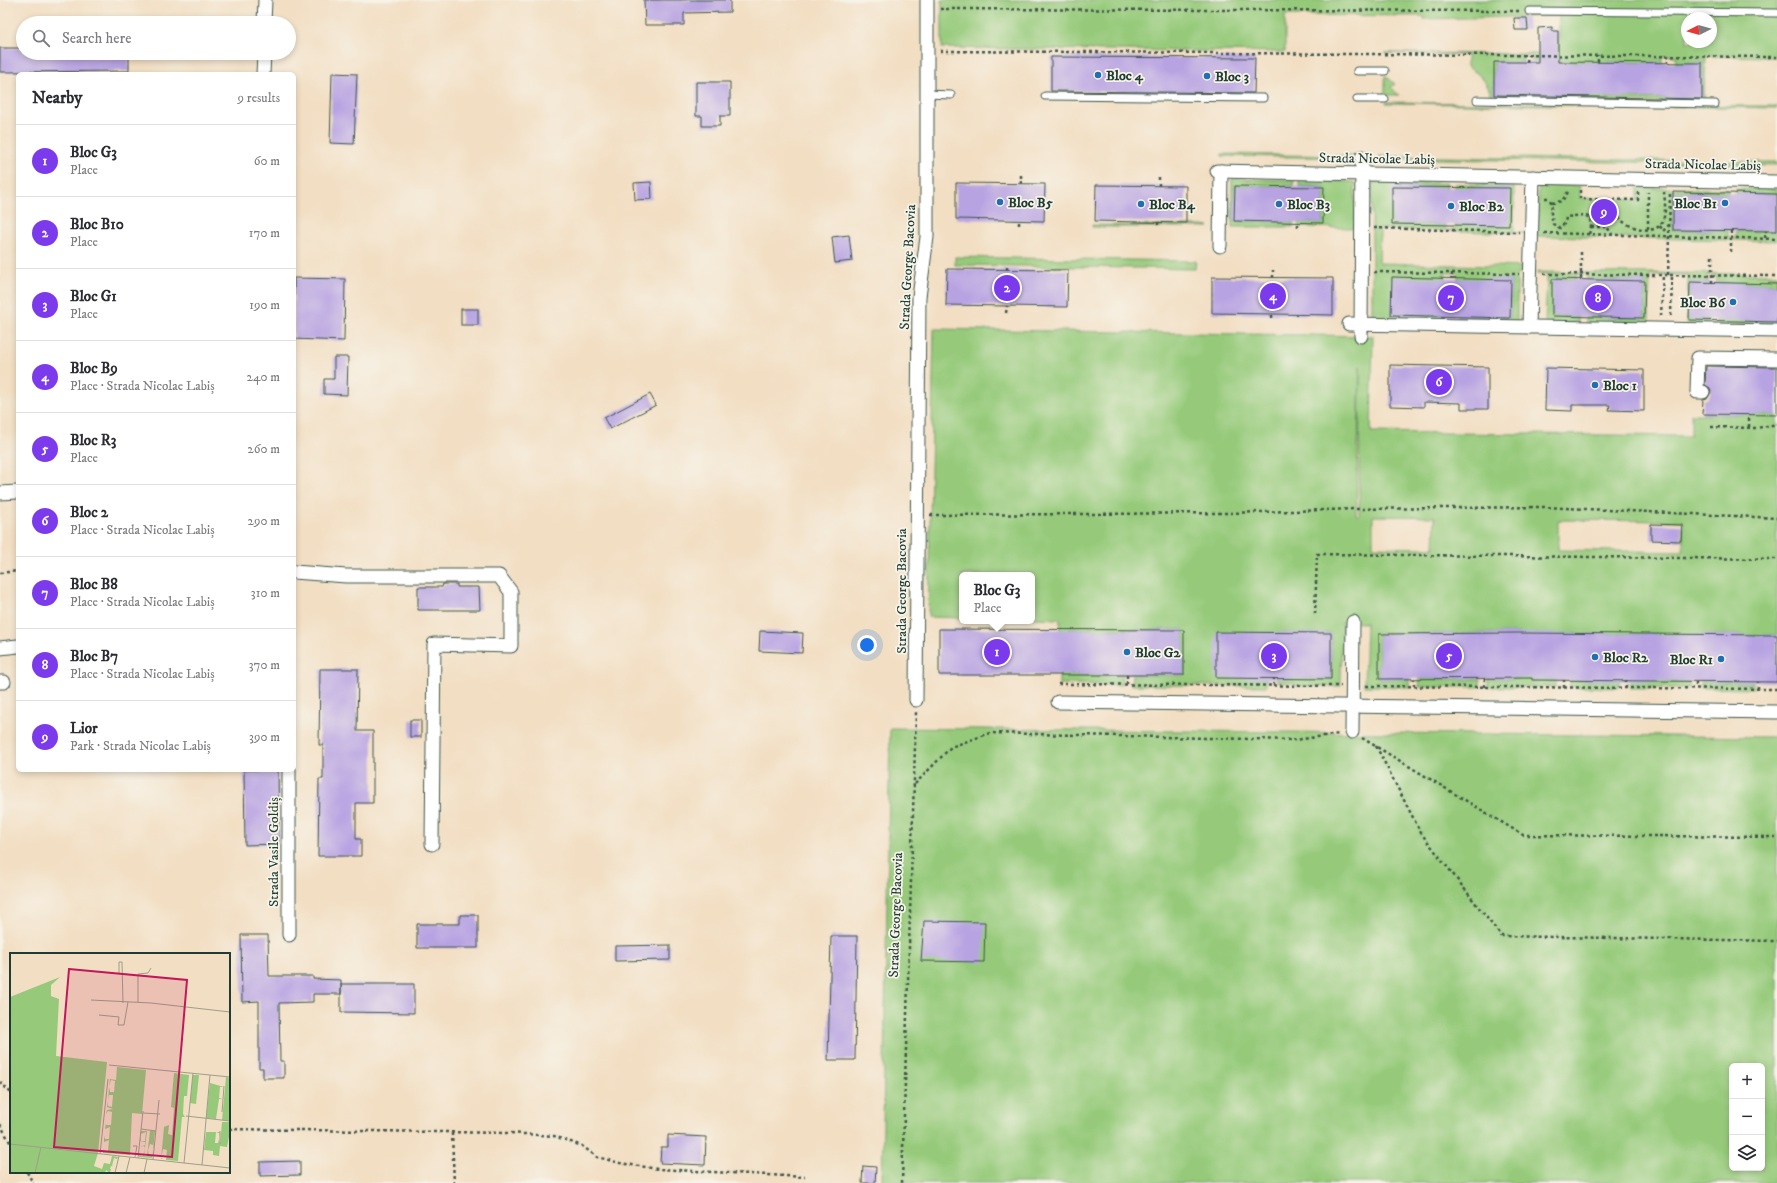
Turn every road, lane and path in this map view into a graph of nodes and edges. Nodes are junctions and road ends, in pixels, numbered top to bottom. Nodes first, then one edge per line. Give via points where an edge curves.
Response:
1 (265, 0) edge
2 (927, 5) edge
3 (1529, 12) joint
4 (1777, 13) edge
5 (264, 16) edge
6 (927, 51) junction
7 (1075, 52) junction
8 (1231, 52) junction
9 (1528, 55) junction
10 (1598, 55) junction
11 (1668, 56) junction
12 (1777, 56) edge
13 (1075, 57) dead end
14 (1231, 58) dead end
15 (264, 60) edge
16 (1527, 62) dead end
17 (1598, 62) dead end
18 (1668, 63) dead end
19 (1357, 71) dead end
20 (1385, 71) dead end
21 (263, 72) edge
22 (927, 94) junction
23 (951, 95) dead end
24 (1045, 96) dead end
25 (1263, 98) dead end
26 (1357, 99) dead end
27 (1386, 99) dead end
28 (1477, 100) dead end
29 (1715, 104) dead end
30 (1362, 156) dead end
31 (1362, 174) junction
32 (1021, 175) dead end
33 (1159, 177) dead end
34 (1532, 177) junction
35 (1777, 182) edge
36 (1021, 184) dead end
37 (1159, 186) dead end
38 (1570, 186) dead end
39 (1580, 186) dead end
40 (1638, 188) dead end
41 (1648, 188) dead end
42 (1664, 188) dead end
43 (1670, 188) dead end
44 (1538, 198) dead end
45 (1552, 203) junction
46 (1597, 214) junction
47 (1590, 218) junction
48 (1019, 220) dead end
49 (1298, 222) dead end
50 (1019, 225) dead end
51 (1450, 225) dead end
52 (1669, 225) junction
53 (1660, 226) junction
54 (1298, 227) dead end
55 (1591, 227) junction
56 (1373, 228) dead end
57 (1606, 228) junction
58 (1648, 229) junction
59 (1450, 230) junction
60 (1731, 231) dead end
61 (1766, 231) dead end
62 (1531, 232) junction
63 (1588, 234) junction
64 (1612, 234) junction
65 (1669, 236) junction
66 (1731, 238) junction
67 (1766, 238) junction
68 (1777, 239) edge
69 (1220, 246) dead end
70 (1582, 252) dead end
71 (1712, 254) dead end
72 (1731, 254) dead end
73 (1273, 270) dead end
74 (1373, 272) dead end
75 (1452, 273) junction
76 (1530, 274) junction
77 (1581, 274) junction
78 (1663, 275) junction
79 (1670, 275) junction
80 (1712, 275) junction
81 (1777, 276) edge
82 (1273, 278) dead end
83 (1452, 279) dead end
84 (1581, 279) dead end
85 (1712, 282) dead end
86 (1007, 306) dead end
87 (1006, 313) dead end
88 (1272, 314) dead end
89 (1272, 318) dead end
90 (1661, 318) dead end
91 (1671, 318) dead end
92 (1530, 327) junction
93 (1777, 331) edge
94 (1777, 359) edge
95 (1703, 392) dead end
96 (1750, 414) dead end
97 (1777, 424) edge
98 (1711, 427) dead end
99 (1749, 427) junction
100 (16, 492) edge
101 (0, 493) edge
102 (918, 515) junction
103 (1777, 518) edge
104 (1777, 559) edge
105 (16, 571) edge
106 (296, 572) edge
107 (0, 573) edge
108 (1315, 614) dead end
109 (1353, 622) dead end
110 (16, 646) edge
111 (0, 648) edge
112 (1127, 675) dead end
113 (1274, 678) dead end
114 (1485, 678) dead end
115 (1414, 679) dead end
116 (1564, 680) dead end
117 (1626, 680) dead end
118 (1696, 682) dead end
119 (1758, 682) dead end
120 (1058, 684) dead end
121 (1127, 685) junction
122 (1274, 686) junction
123 (1353, 687) junction
124 (1414, 687) junction
125 (1484, 687) junction
126 (1564, 688) junction
127 (1626, 688) junction
128 (1696, 688) junction
129 (1758, 688) junction
130 (1777, 689) edge
131 (916, 700) joint
132 (1058, 702) dead end
133 (1353, 707) junction
134 (1777, 712) edge
135 (1352, 732) junction
136 (1376, 746) junction
137 (289, 772) edge
138 (915, 784) junction
139 (1777, 837) edge
140 (432, 844) dead end
141 (289, 935) dead end
142 (1777, 941) edge
143 (0, 1082) edge
144 (10, 1092) edge
145 (0, 1124) edge
146 (230, 1129) edge
147 (452, 1133) junction
148 (10, 1142) edge
149 (28, 1173) edge
150 (804, 1177) dead end
151 (33, 1183) edge
152 (454, 1183) edge
153 (902, 1183) edge

1 - 5 street
2 - 3 path
2 - 6 street, Strada George Bacovia
3 - 4 lane
6 - 7 path
6 - 22 street, Strada George Bacovia
7 - 8 path
7 - 13 path
8 - 9 path
8 - 14 path
9 - 10 path
9 - 16 path
10 - 11 path
10 - 17 path
11 - 12 path
11 - 18 path
15 - 21 street
19 - 20 lane
22 - 23 lane
22 - 102 street, Strada George Bacovia via 927,236 919,297
24 - 25 lane
26 - 27 lane
28 - 29 lane
30 - 31 street
31 - 34 street, Strada Nicolae Labiș
31 - 69 street, Strada Nicolae Labiș via 1219,171
31 - 92 street via 1357,328
32 - 36 path
33 - 37 path
34 - 35 street, Strada Nicolae Labiș
34 - 62 street
38 - 45 path via 1567,196 1562,201
39 - 40 path via 1580,199 1638,200
41 - 58 path
42 - 53 path via 1664,217
43 - 52 path
44 - 45 path via 1548,198
45 - 47 path via 1553,224 1560,228 1566,223 1566,217
46 - 47 path
46 - 57 path via 1604,219
46 - 58 path via 1597,207 1614,208 1623,222
47 - 55 path
48 - 50 path
49 - 54 path
51 - 59 path
52 - 53 path via 1663,231
52 - 65 path
53 - 58 path via 1653,230
55 - 57 path
55 - 63 path
56 - 59 path
57 - 64 path
59 - 62 path
60 - 66 path
61 - 67 path
62 - 63 path
62 - 76 street
63 - 64 path
64 - 65 path
65 - 66 path
65 - 79 path
66 - 67 path
66 - 72 path
67 - 68 path
70 - 77 path
71 - 80 path
73 - 82 path
74 - 75 path
75 - 76 path
75 - 83 path
76 - 77 path
76 - 92 street
77 - 78 path
77 - 84 path
78 - 79 path
78 - 90 path
79 - 80 path
79 - 91 path
80 - 81 path
80 - 85 path
86 - 87 path
88 - 89 path
92 - 93 street
94 - 95 street via 1698,358 1697,392
96 - 99 path
97 - 99 path
98 - 99 path
100 - 101 street
102 - 103 path via 1544,507
102 - 131 street, Strada George Bacovia
104 - 108 path via 1317,554
105 - 107 path
106 - 140 street via 346,576 499,576 511,592 511,646 434,644
109 - 123 street
110 - 111 street
112 - 121 path
113 - 122 path
114 - 125 path
115 - 124 path
116 - 126 path
117 - 127 path
118 - 128 path
119 - 129 path
120 - 121 path
121 - 122 path
122 - 123 path
123 - 124 path
123 - 133 street
124 - 125 path
125 - 126 path
126 - 127 path
127 - 128 path
128 - 129 path
129 - 130 path
131 - 138 path, Strada George Bacovia
132 - 133 street
133 - 134 street
133 - 135 street
135 - 136 path
135 - 138 path via 1295,740 990,733 951,747
136 - 139 path via 1523,835
136 - 142 path via 1422,833 1501,936
137 - 141 street, Strada Vasile Goldiș
138 - 153 path, Strada George Bacovia
143 - 144 path
145 - 148 path
146 - 147 path
147 - 150 path via 554,1136 582,1146 597,1157 658,1169
147 - 152 path
149 - 151 path

